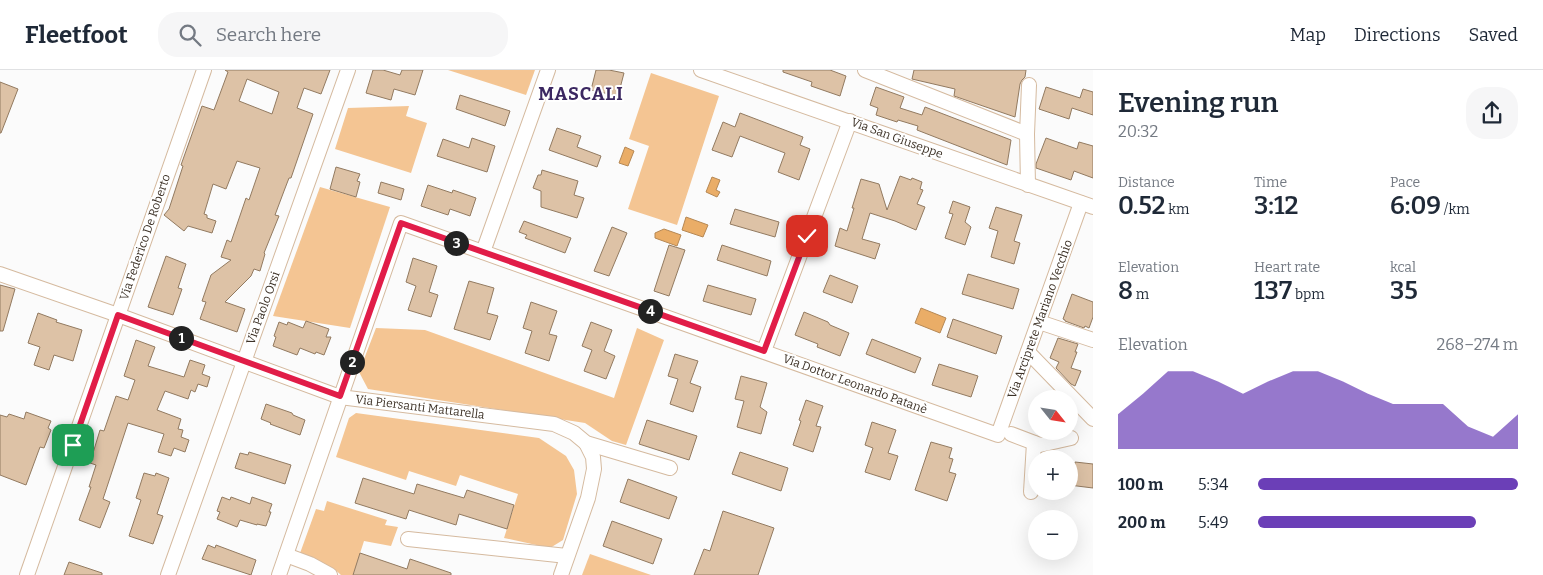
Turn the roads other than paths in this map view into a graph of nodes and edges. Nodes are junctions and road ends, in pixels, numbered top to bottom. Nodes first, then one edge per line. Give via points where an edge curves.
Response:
1 (204, 70) edge
2 (348, 70) edge
3 (548, 70) edge
4 (701, 70) edge
5 (864, 70) edge
6 (1029, 85) dead end
7 (850, 122) junction
8 (1027, 134) junction
9 (1028, 185) junction
10 (1087, 205) edge
11 (483, 252) junction
12 (0, 274) edge
13 (118, 315) junction
14 (1039, 322) junction
15 (1093, 340) edge
16 (764, 351) junction
17 (1028, 352) junction
18 (245, 361) junction
19 (340, 396) junction
20 (1093, 419) edge
21 (1005, 434) junction
22 (1062, 440) edge
23 (586, 443) junction
24 (1034, 443) junction
25 (1034, 450) edge
26 (670, 468) dead end
27 (408, 539) dead end
28 (286, 555) junction
29 (568, 556) junction
30 (28, 575) edge
31 (168, 575) edge
32 (279, 575) edge
33 (330, 575) edge
34 (561, 575) edge

1 - 13 street, Via Federico De Roberto
2 - 18 street, Via Paolo Orsi
3 - 11 street
4 - 7 street, Via San Giuseppe
5 - 8 street
6 - 8 street
7 - 9 street, Via San Giuseppe
7 - 16 street
8 - 9 street
9 - 10 street, Via San Giuseppe
10 - 14 street, Via Arciprete Mariano Vecchio
11 - 16 street, Via Dottor Leonardo Patanè
11 - 19 street, Via Dottor Leonardo Patanè via 401,223
12 - 13 street, Via Piersanti Mattarella
13 - 18 street, Via Piersanti Mattarella
13 - 30 street, Via Federico De Roberto
14 - 15 street
14 - 17 street, Via Arciprete Mariano Vecchio
16 - 21 street, Via Dottor Leonardo Patanè
17 - 20 street
17 - 21 street, Via Arciprete Mariano Vecchio
18 - 19 street, Via Piersanti Mattarella
18 - 31 street, Via Paolo Orsi
19 - 23 street, Via Piersanti Mattarella via 554,424
19 - 28 street
21 - 24 street, Via Dottor Leonardo Patanè
22 - 24 street via 1040,445
23 - 26 street, Via Piersanti Mattarella
23 - 29 street via 593,457 594,469 588,498
24 - 25 street
27 - 29 street
28 - 32 street
28 - 33 street
29 - 34 street

